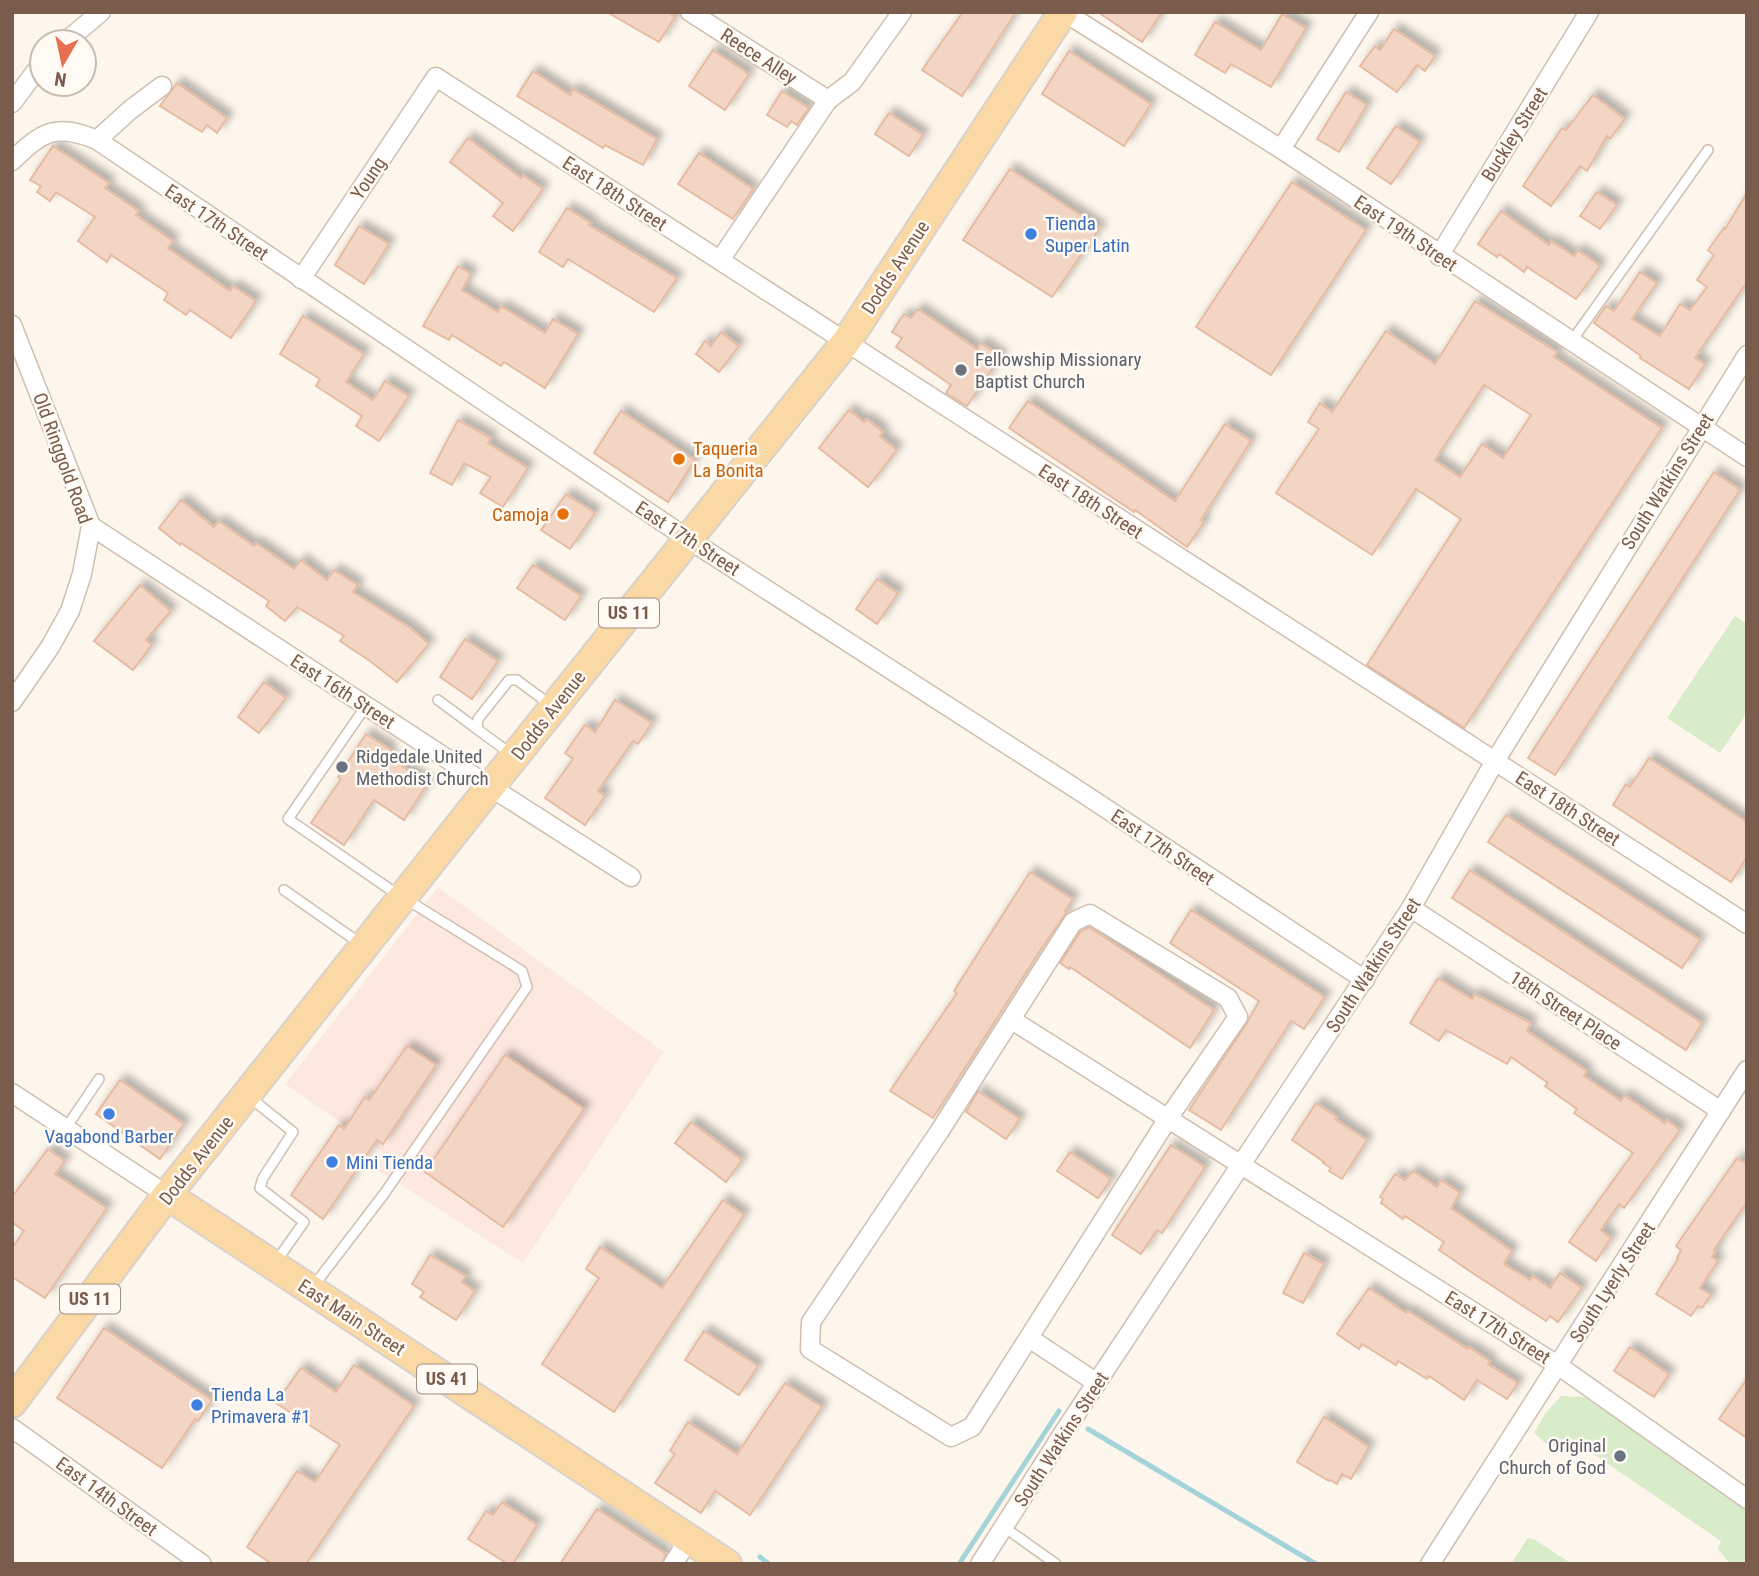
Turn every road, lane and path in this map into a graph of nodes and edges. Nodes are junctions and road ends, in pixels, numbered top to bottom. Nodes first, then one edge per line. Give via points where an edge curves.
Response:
1 (101, 12) edge
2 (690, 12) edge
3 (902, 12) edge
4 (1063, 12) edge
5 (1368, 12) edge
6 (1589, 12) edge
7 (82, 28) edge
8 (436, 77) joint
9 (28, 81) edge
10 (162, 86) dead end
11 (828, 100) junction
12 (12, 103) edge
13 (97, 140) junction
14 (1281, 149) junction
15 (1708, 150) dead end
16 (12, 161) edge
17 (1439, 256) junction
18 (720, 260) junction
19 (301, 279) junction
20 (12, 325) edge
21 (846, 342) junction
22 (1571, 342) junction
23 (1747, 355) edge
24 (1700, 427) junction
25 (1747, 457) edge
26 (91, 526) junction
27 (688, 539) junction
28 (438, 700) dead end
29 (12, 702) edge
30 (366, 706) junction
31 (553, 707) junction
32 (477, 729) junction
33 (515, 757) junction
34 (1495, 761) junction
35 (490, 787) junction
36 (631, 877) dead end
37 (284, 890) dead end
38 (404, 896) junction
39 (1410, 908) junction
40 (1746, 922) edge
41 (365, 947) junction
42 (1365, 980) junction
43 (1012, 1020) junction
44 (1747, 1070) edge
45 (99, 1079) dead end
46 (12, 1093) edge
47 (247, 1095) junction
48 (1721, 1111) junction
49 (1169, 1117) junction
50 (66, 1128) junction
51 (1242, 1167) junction
52 (167, 1195) junction
53 (274, 1265) junction
54 (311, 1289) junction
55 (1029, 1338) junction
56 (1559, 1366) junction
57 (1097, 1383) junction
58 (12, 1403) edge
59 (12, 1428) edge
60 (1747, 1499) edge
61 (1004, 1527) junction
62 (689, 1539) junction
63 (1044, 1560) edge
64 (202, 1564) edge
65 (673, 1564) edge
66 (727, 1564) edge
67 (980, 1564) edge
68 (1056, 1564) edge
69 (1430, 1564) edge

1 - 7 street
2 - 11 street, Reece Alley
3 - 11 street via 852,82
4 - 14 street, East 19th Street
4 - 21 main road, Dodds Avenue / US 11
5 - 14 street
6 - 17 street, Buckley Street
8 - 18 street, East 18th Street
8 - 19 street, Young
9 - 12 street
10 - 13 street
11 - 18 street
13 - 16 street, East 17th Street via 61,130 39,136
13 - 19 street, East 17th Street
14 - 17 street, East 19th Street
15 - 22 lane
17 - 22 street, East 19th Street
18 - 21 street, East 18th Street
19 - 27 street, East 17th Street
20 - 26 street, Old Ringgold Road
21 - 27 main road, Dodds Avenue / US 11
21 - 34 street, East 18th Street
22 - 24 street, East 19th Street
23 - 24 street, South Watkins Street
24 - 25 street, East 19th Street
24 - 34 street, South Watkins Street
26 - 29 street, Old Ringgold Road via 70,611
26 - 30 street, East 16th Street
27 - 31 main road, Dodds Avenue / US 11
27 - 42 street, East 17th Street
28 - 32 lane
30 - 35 street, East 16th Street
30 - 38 lane via 288,819
31 - 32 lane via 517,680 509,680 478,719
31 - 33 main road, Dodds Avenue / US 11
32 - 33 lane
33 - 35 main road, Dodds Avenue / US 11
34 - 39 street, South Watkins Street
34 - 40 street, East 18th Street
35 - 36 street, East 16th Street
35 - 38 main road, Dodds Avenue / US 11
37 - 41 lane
38 - 41 main road, Dodds Avenue / US 11
38 - 54 lane via 522,971 527,987 384,1194
39 - 42 street, South Watkins Street
39 - 48 street, 18th Street Place
41 - 47 main road, Dodds Avenue / US 11
42 - 51 street, South Watkins Street
43 - 49 street, East 17th Street
43 - 49 street via 1073,922 1090,914 1217,991 1228,998 1238,1017
43 - 55 street via 811,1322 810,1349 951,1437 972,1427
44 - 48 street, South Lyerly Street
45 - 50 lane
46 - 50 street, East Main Street
47 - 52 main road, Dodds Avenue / US 11
47 - 53 lane via 293,1132 260,1188 304,1222
48 - 56 street, South Lyerly Street
49 - 51 street, East 17th Street
49 - 55 street
50 - 52 street, East Main Street
51 - 56 street, East 17th Street
51 - 57 street, South Watkins Street
52 - 53 main road, East Main Street / US 41
52 - 58 main road, Dodds Avenue / US 11
53 - 54 main road, East Main Street / US 41
54 - 62 main road, East Main Street / US 41
55 - 57 street
56 - 60 street, East 17th Street
56 - 69 street, South Lyerly Street
57 - 61 street, South Watkins Street
59 - 64 street, East 14th Street
61 - 63 lane
61 - 67 street, South Watkins Street
62 - 65 street
62 - 66 main road, East Main Street / US 41
63 - 68 lane

